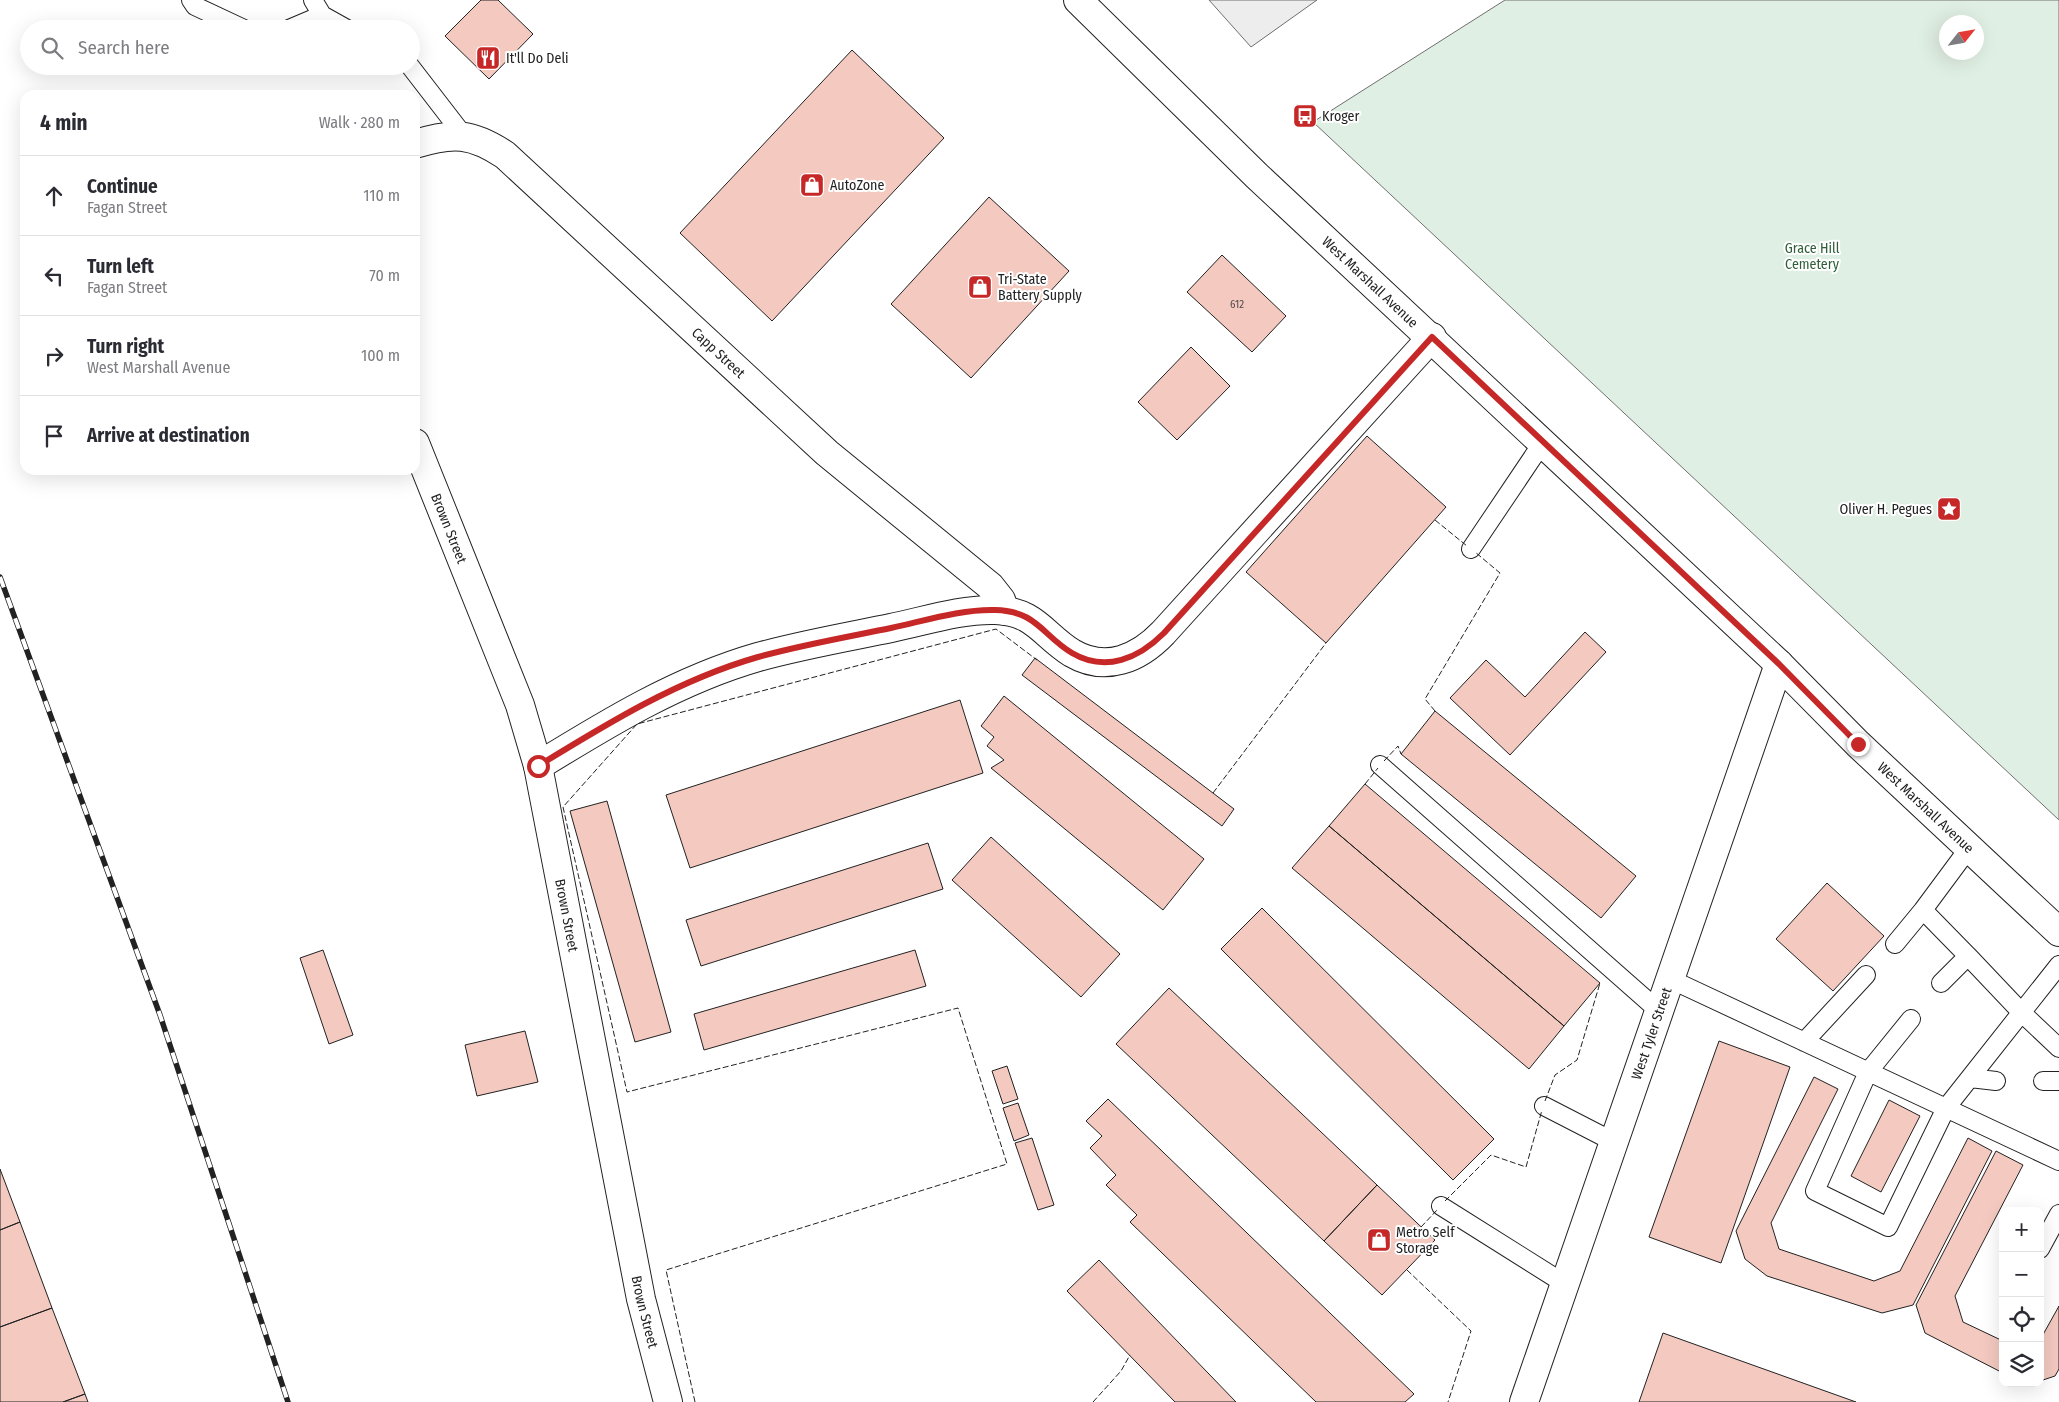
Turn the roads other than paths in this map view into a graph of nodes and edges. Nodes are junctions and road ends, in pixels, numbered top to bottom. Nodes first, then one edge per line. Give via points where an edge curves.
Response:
1 (191, 0) edge
2 (1078, 0) edge
3 (317, 8) edge
4 (225, 20) edge
5 (301, 20) edge
6 (334, 20) edge
7 (417, 75) edge
8 (464, 136) junction
9 (420, 143) edge
10 (1432, 337) junction
11 (1543, 442) junction
12 (420, 455) edge
13 (1471, 549) dead end
14 (1005, 611) junction
15 (1779, 664) junction
16 (1380, 765) dead end
17 (538, 766) junction
18 (1969, 848) junction
19 (1923, 910) junction
20 (2059, 932) edge
21 (1895, 944) dead end
22 (1968, 956) junction
23 (2059, 966) edge
24 (1866, 975) dead end
25 (1670, 979) junction
26 (1941, 983) dead end
27 (1659, 1011) junction
28 (2022, 1013) junction
29 (1910, 1019) dead end
30 (1804, 1042) junction
31 (2059, 1048) edge
32 (1868, 1072) junction
33 (1970, 1078) junction
34 (1996, 1081) dead end
35 (1544, 1106) dead end
36 (1946, 1108) junction
37 (1614, 1142) junction
38 (2059, 1161) edge
39 (1441, 1206) dead end
40 (2059, 1214) edge
41 (2044, 1242) edge
42 (1565, 1284) junction
43 (668, 1402) edge
44 (1524, 1402) edge

1 - 4 lane via 196,6
2 - 10 street, West Marshall Avenue via 1257,176
3 - 5 lane
3 - 6 lane
7 - 8 lane
8 - 9 street, Capp Street
8 - 14 street, Capp Street via 488,144 505,156 827,453 990,586
10 - 11 street, West Marshall Avenue
10 - 14 street via 1164,633 1144,651 1126,660 1088,660 1072,653 1026,616
11 - 13 lane
11 - 15 street, West Marshall Avenue
12 - 17 street, Brown Street via 517,697
14 - 17 street via 969,612 840,638 744,662 636,707
15 - 18 street, West Marshall Avenue via 1858,744
15 - 25 street, West Tyler Street
16 - 27 lane
17 - 43 street, Brown Street via 641,1299
18 - 19 lane
18 - 20 street, West Marshall Avenue
19 - 21 lane
19 - 22 lane
22 - 26 lane
22 - 28 lane
23 - 28 lane
24 - 30 lane
25 - 27 street, West Tyler Street
25 - 30 lane
27 - 37 street, West Tyler Street
28 - 31 lane
28 - 33 lane
29 - 32 lane
30 - 32 lane
32 - 36 lane
32 - 36 lane via 1815,1191 1888,1227
33 - 34 lane
33 - 36 lane
35 - 37 lane
36 - 38 lane
37 - 42 street, West Tyler Street
39 - 42 lane
40 - 41 lane
42 - 44 street, West Tyler Street

